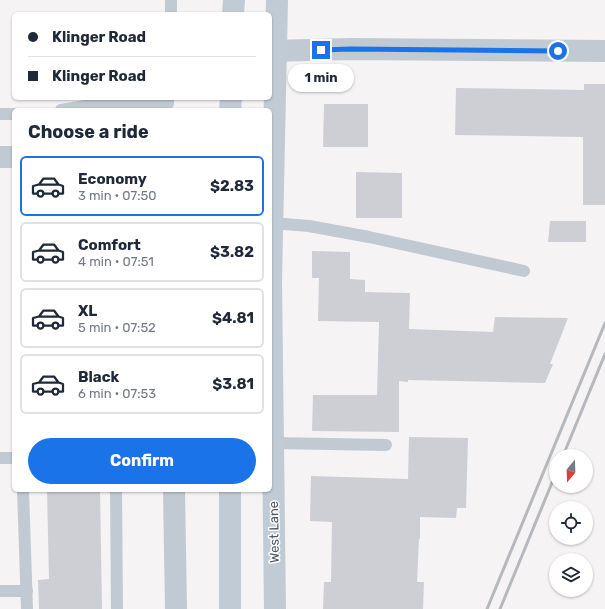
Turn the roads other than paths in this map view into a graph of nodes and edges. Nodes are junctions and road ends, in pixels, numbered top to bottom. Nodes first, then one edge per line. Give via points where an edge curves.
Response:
1 (171, 0) edge
2 (234, 0) edge
3 (277, 0) edge
4 (171, 12) edge
5 (233, 12) edge
6 (273, 51) edge
7 (605, 51) edge
8 (168, 100) edge
9 (103, 106) edge
10 (82, 108) edge
11 (0, 114) edge
12 (12, 114) edge
13 (0, 157) edge
14 (12, 157) edge
15 (272, 168) edge
16 (272, 223) joint
17 (524, 271) dead end
18 (272, 362) edge
19 (273, 443) junction
20 (386, 445) dead end
21 (0, 458) edge
22 (12, 458) edge
23 (23, 492) edge
24 (116, 492) edge
25 (174, 492) edge
26 (230, 492) edge
27 (0, 591) edge
28 (27, 591) junction
29 (27, 609) edge
30 (117, 609) edge
31 (176, 609) edge
32 (230, 609) edge
33 (275, 609) edge

1 - 4 lane
2 - 5 main road
3 - 6 main road, West Lane
6 - 7 street
6 - 15 main road, West Lane
8 - 9 lane via 168,104
9 - 10 lane
11 - 12 lane
13 - 14 street
15 - 16 main road, West Lane
16 - 17 lane via 369,236
18 - 19 main road, West Lane
19 - 20 lane
19 - 33 main road, West Lane
21 - 22 lane
23 - 28 lane
24 - 30 lane
25 - 31 street
26 - 32 main road
27 - 28 lane
28 - 29 lane

